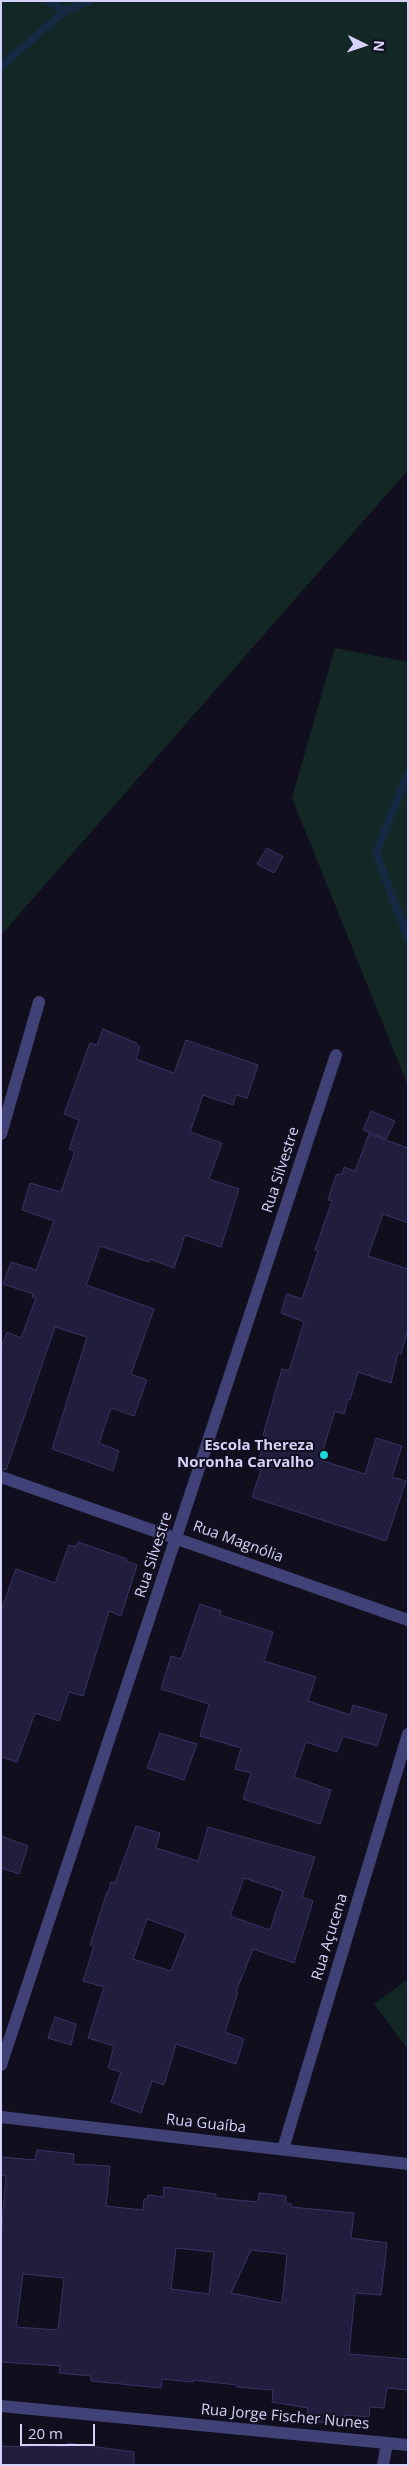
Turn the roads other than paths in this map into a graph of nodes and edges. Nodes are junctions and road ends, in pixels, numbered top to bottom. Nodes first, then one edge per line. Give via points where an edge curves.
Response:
1 (39, 1002) dead end
2 (336, 1055) dead end
3 (1, 1134) edge
4 (1, 1476) edge
5 (177, 1538) junction
6 (408, 1620) edge
7 (408, 1734) edge
8 (1, 2065) edge
9 (1, 2117) edge
10 (283, 2149) junction
11 (408, 2164) edge
12 (1, 2406) edge
13 (386, 2443) junction
14 (408, 2445) edge
15 (383, 2465) edge

1 - 3 street
2 - 5 street, Rua Silvestre
4 - 5 street, Rua Magnólia
5 - 6 street, Rua Magnólia
5 - 8 street, Rua Silvestre
7 - 10 street, Rua Açucena
9 - 10 street, Rua Guaíba
10 - 11 street, Rua Guaíba
12 - 13 street, Rua Jorge Fischer Nunes
13 - 14 street, Rua Jorge Fischer Nunes
13 - 15 street

